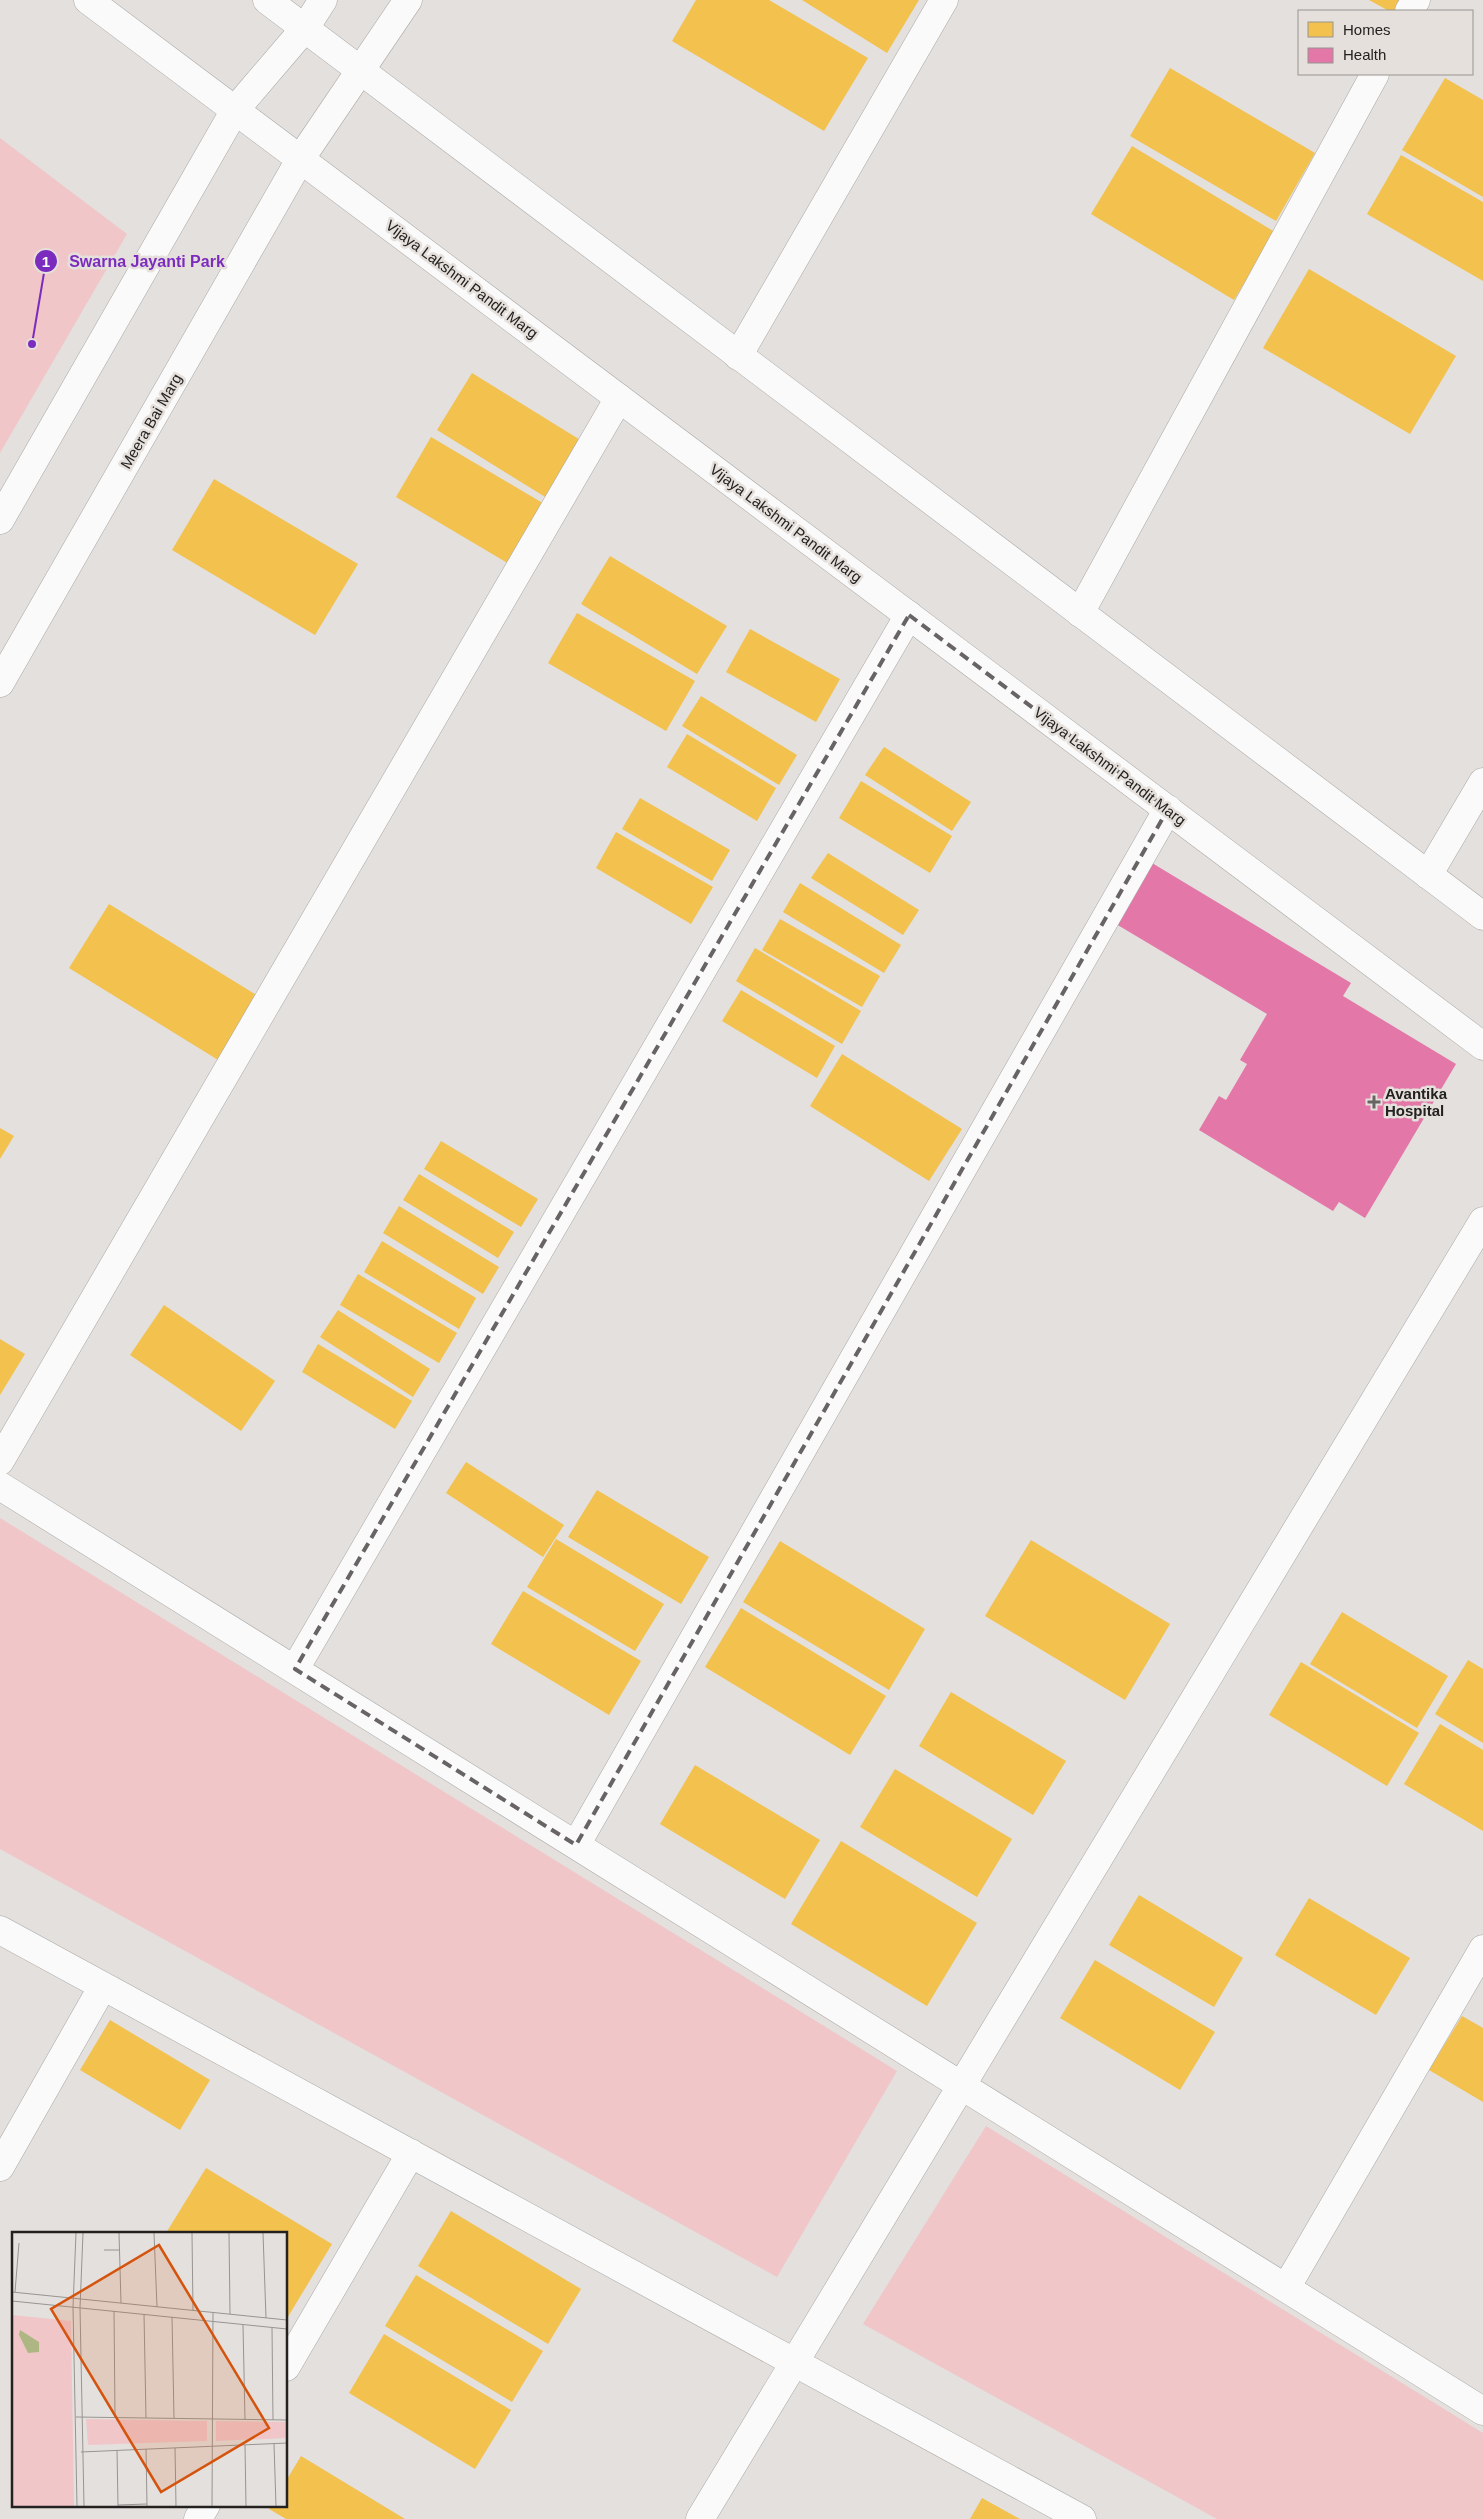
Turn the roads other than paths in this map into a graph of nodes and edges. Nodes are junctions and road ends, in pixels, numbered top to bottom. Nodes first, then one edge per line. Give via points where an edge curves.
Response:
1 (88, 0) edge
2 (267, 0) edge
3 (323, 0) edge
4 (408, 0) edge
5 (944, 0) edge
6 (305, 28) junction
7 (362, 70) junction
8 (1374, 75) edge
9 (235, 110) junction
10 (301, 158) junction
11 (738, 356) junction
12 (619, 398) junction
13 (0, 520) edge
14 (1080, 613) junction
15 (909, 615) junction
16 (0, 683) edge
17 (1483, 782) edge
18 (1168, 809) junction
19 (1428, 875) junction
20 (1483, 916) edge
21 (1483, 1046) edge
22 (1483, 1221) edge
23 (0, 1461) edge
24 (0, 1486) edge
25 (295, 1669) junction
26 (576, 1845) junction
27 (0, 1930) edge
28 (1483, 1949) edge
29 (103, 1986) junction
30 (962, 2086) junction
31 (411, 2154) junction
32 (0, 2167) edge
33 (1286, 2288) junction
34 (794, 2363) junction
35 (288, 2364) edge
36 (1483, 2411) edge
37 (205, 2506) edge
38 (198, 2519) edge
39 (700, 2519) edge
40 (1082, 2519) edge

1 - 9 street, Vijaya Lakshmi Pandit Marg
2 - 6 street
3 - 6 street
4 - 7 street, Meera Bai Marg
5 - 11 street
6 - 7 street
6 - 9 street
7 - 10 street, Meera Bai Marg
7 - 11 street
8 - 14 street
9 - 10 street, Vijaya Lakshmi Pandit Marg
9 - 13 street
10 - 12 street, Vijaya Lakshmi Pandit Marg
10 - 16 street, Meera Bai Marg
11 - 14 street
12 - 15 street, Vijaya Lakshmi Pandit Marg
12 - 23 street
14 - 19 street
15 - 18 street, Vijaya Lakshmi Pandit Marg
15 - 25 street
17 - 19 street
18 - 21 street, Vijaya Lakshmi Pandit Marg
18 - 26 street
19 - 20 street
22 - 30 street
24 - 25 street
25 - 26 street
26 - 30 street
27 - 29 street
28 - 33 street
29 - 31 street
29 - 32 street
30 - 33 street
30 - 34 street
31 - 34 street
31 - 35 street
33 - 36 street
34 - 39 street
34 - 40 street
37 - 38 street

